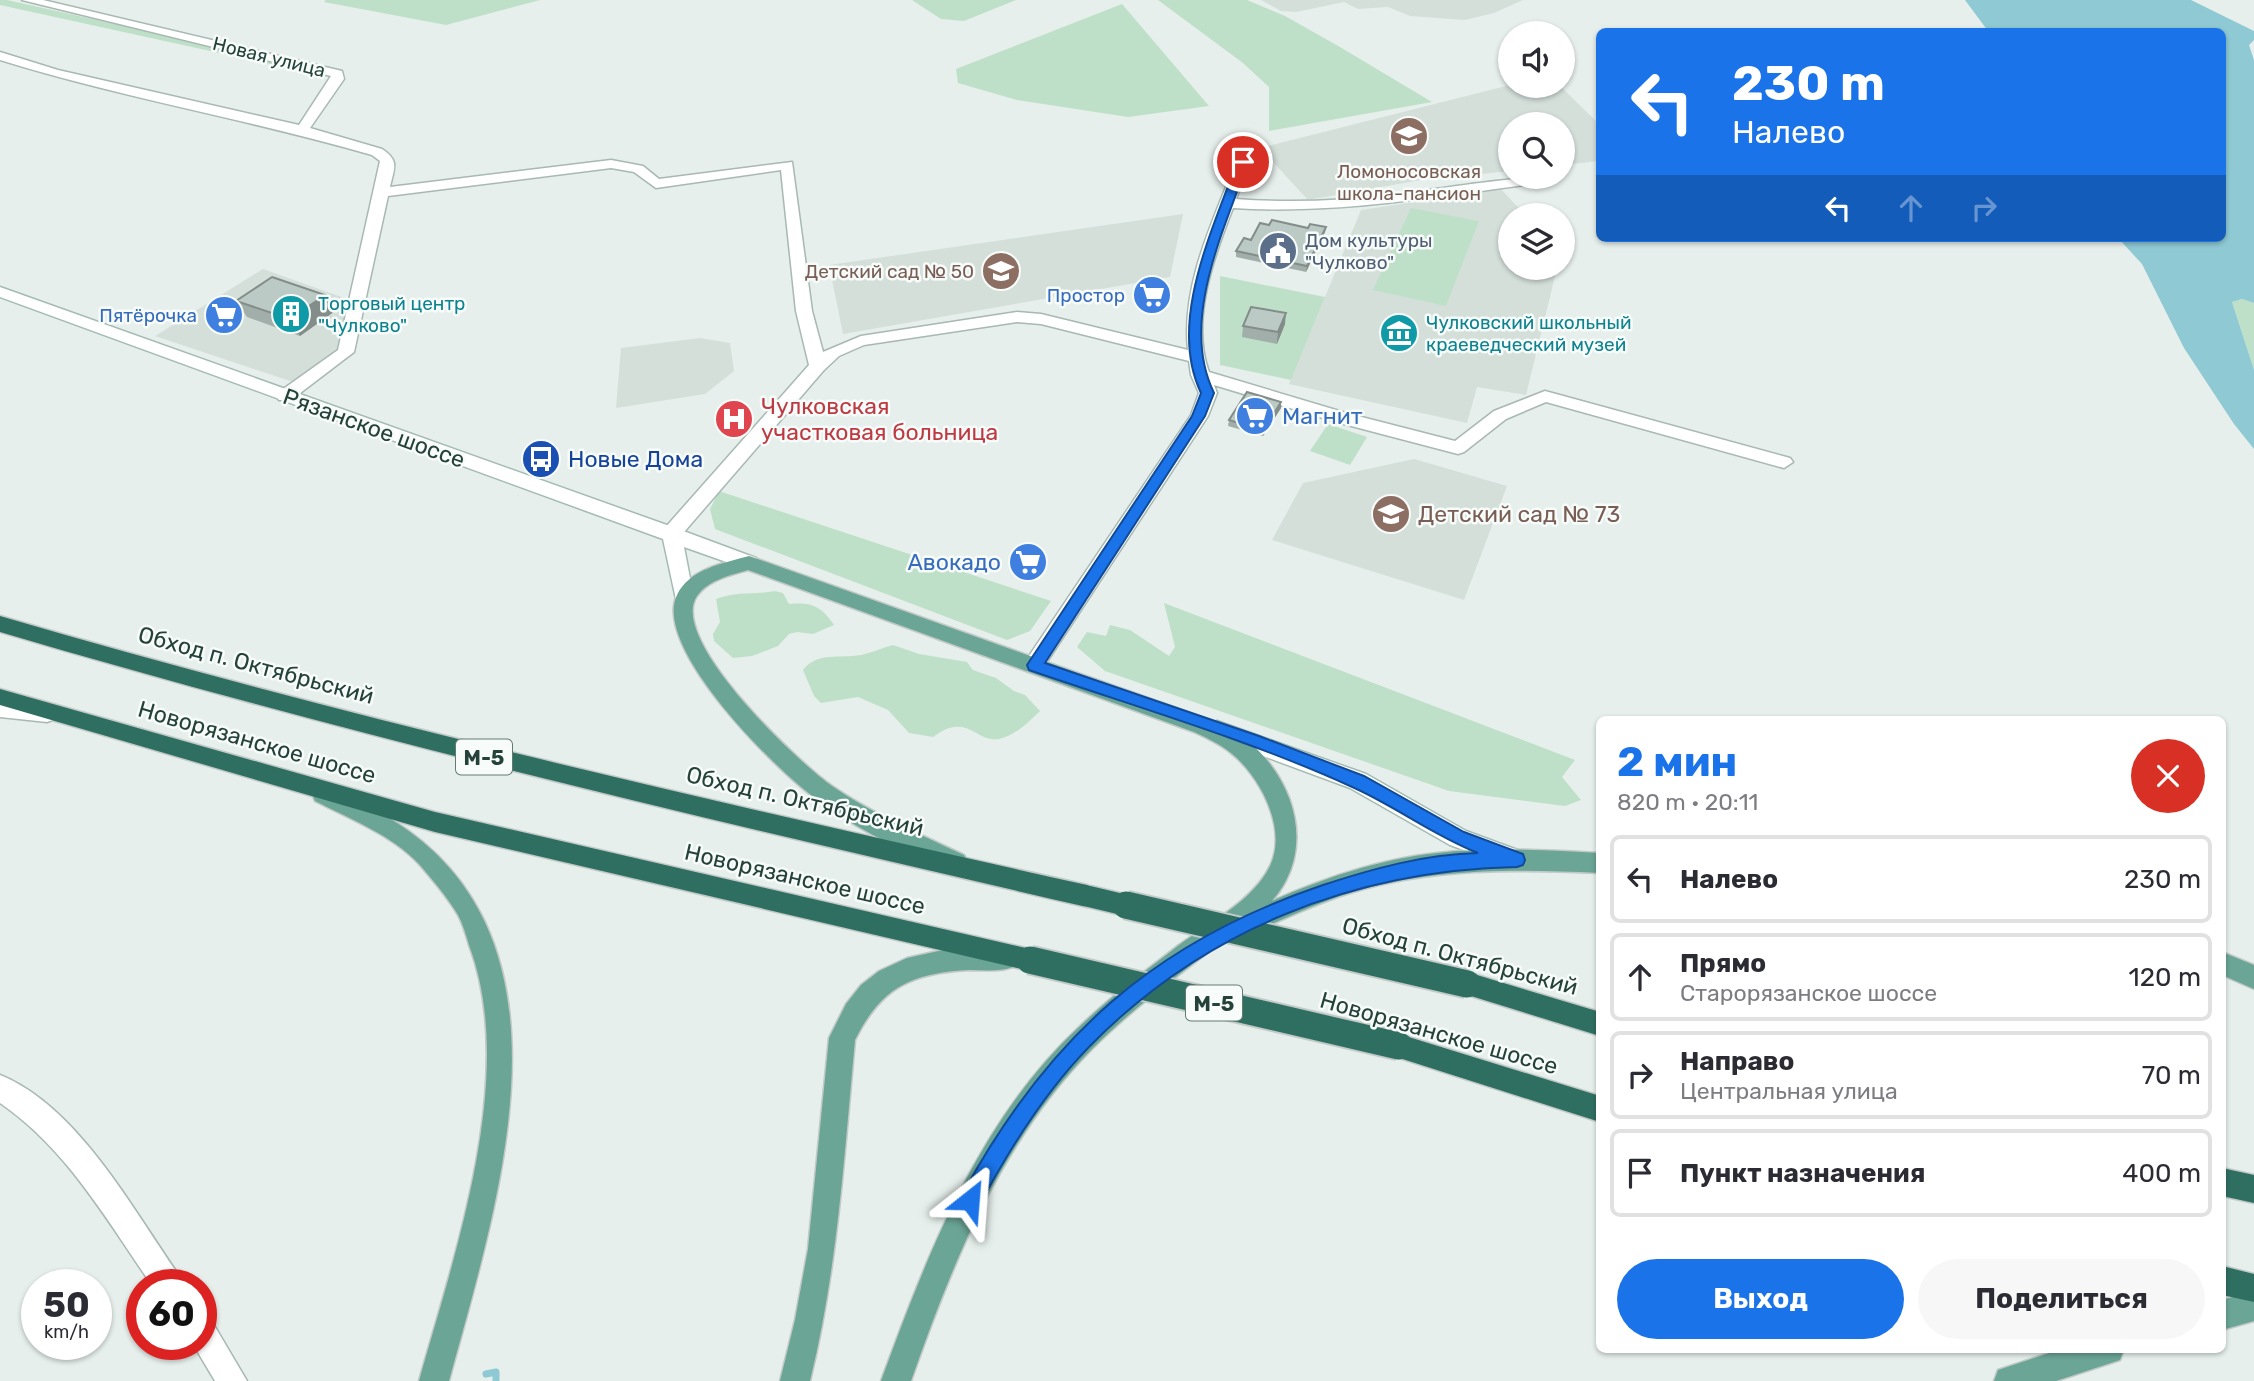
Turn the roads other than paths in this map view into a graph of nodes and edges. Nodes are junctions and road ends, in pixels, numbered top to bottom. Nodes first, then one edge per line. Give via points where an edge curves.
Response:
1 (28, 0) edge
2 (0, 56) edge
3 (302, 130) junction
4 (1244, 145) dead end
5 (1498, 184) edge
6 (382, 192) junction
7 (1227, 203) junction
8 (0, 292) edge
9 (818, 366) junction
10 (1197, 366) junction
11 (285, 396) junction
12 (1784, 462) dead end
13 (671, 534) junction
14 (749, 563) junction
15 (684, 599) junction
16 (0, 624) edge
17 (1034, 665) junction
18 (0, 697) edge
19 (0, 709) edge
20 (57, 714) junction
21 (1202, 726) junction
22 (312, 788) junction
23 (1517, 860) junction
24 (1596, 863) edge
25 (974, 870) junction
26 (1194, 951) junction
27 (1030, 960) junction
28 (2226, 965) edge
29 (2254, 977) edge
30 (1596, 1023) edge
31 (0, 1088) edge
32 (1596, 1109) edge
33 (2226, 1183) edge
34 (2254, 1189) edge
35 (158, 1269) edge
36 (2226, 1281) edge
37 (2254, 1288) edge
38 (2254, 1306) edge
39 (2226, 1314) edge
40 (2096, 1353) edge
41 (217, 1356) edge
42 (232, 1381) edge
43 (434, 1381) edge
44 (795, 1381) edge
45 (896, 1381) edge
46 (2009, 1381) edge

1 - 3 street, Новая улица via 337,74
2 - 3 street
3 - 6 street via 387,159
4 - 7 street
5 - 7 street via 1356,204 1270,208
6 - 9 street via 611,164 632,166 656,184 787,165 804,311
6 - 11 street via 346,352
7 - 10 street via 1204,270 1195,331
8 - 11 street, Рязанское шоссе
9 - 10 street via 833,352 861,341 1017,317 1041,319
9 - 13 street
10 - 12 street via 1342,418 1458,448 1500,415 1545,396
10 - 17 street via 1208,393 1199,416
11 - 13 street, Рязанское шоссе
13 - 14 street, Рязанское шоссе
13 - 15 street
14 - 15 main road via 702,581
14 - 17 main road
15 - 25 main road via 684,621 693,648 747,722 822,791 890,831
16 - 25 highway, Обход п. Октябрьский / М-5 via 492,759
17 - 21 main road
18 - 20 highway, Новорязанское шоссе / М-5
19 - 20 street
20 - 22 highway, Новорязанское шоссе / М-5
21 - 23 street via 1358,781 1458,838
21 - 26 main road via 1239,746 1264,774 1282,818 1286,847 1279,873 1267,888
22 - 27 highway, Новорязанское шоссе / М-5 via 435,822
22 - 43 main road via 396,832 429,859 456,891 480,934 494,976 502,1025 500,1087 479,1210
23 - 24 main road
23 - 26 main road via 1463,861 1374,876 1280,908
25 - 30 highway, Обход п. Октябрьский / М-5, bridge via 1467,984
26 - 45 main road via 1135,993 1081,1041 1035,1096 994,1156 958,1223
27 - 32 highway, Новорязанское шоссе / М-5, bridge via 1399,1046
27 - 44 main road via 929,962 895,973 870,991 852,1014 842,1038 822,1249
28 - 29 main road
31 - 35 street via 65,1140
33 - 34 highway
36 - 37 highway
38 - 39 main road
40 - 46 main road
41 - 42 street

